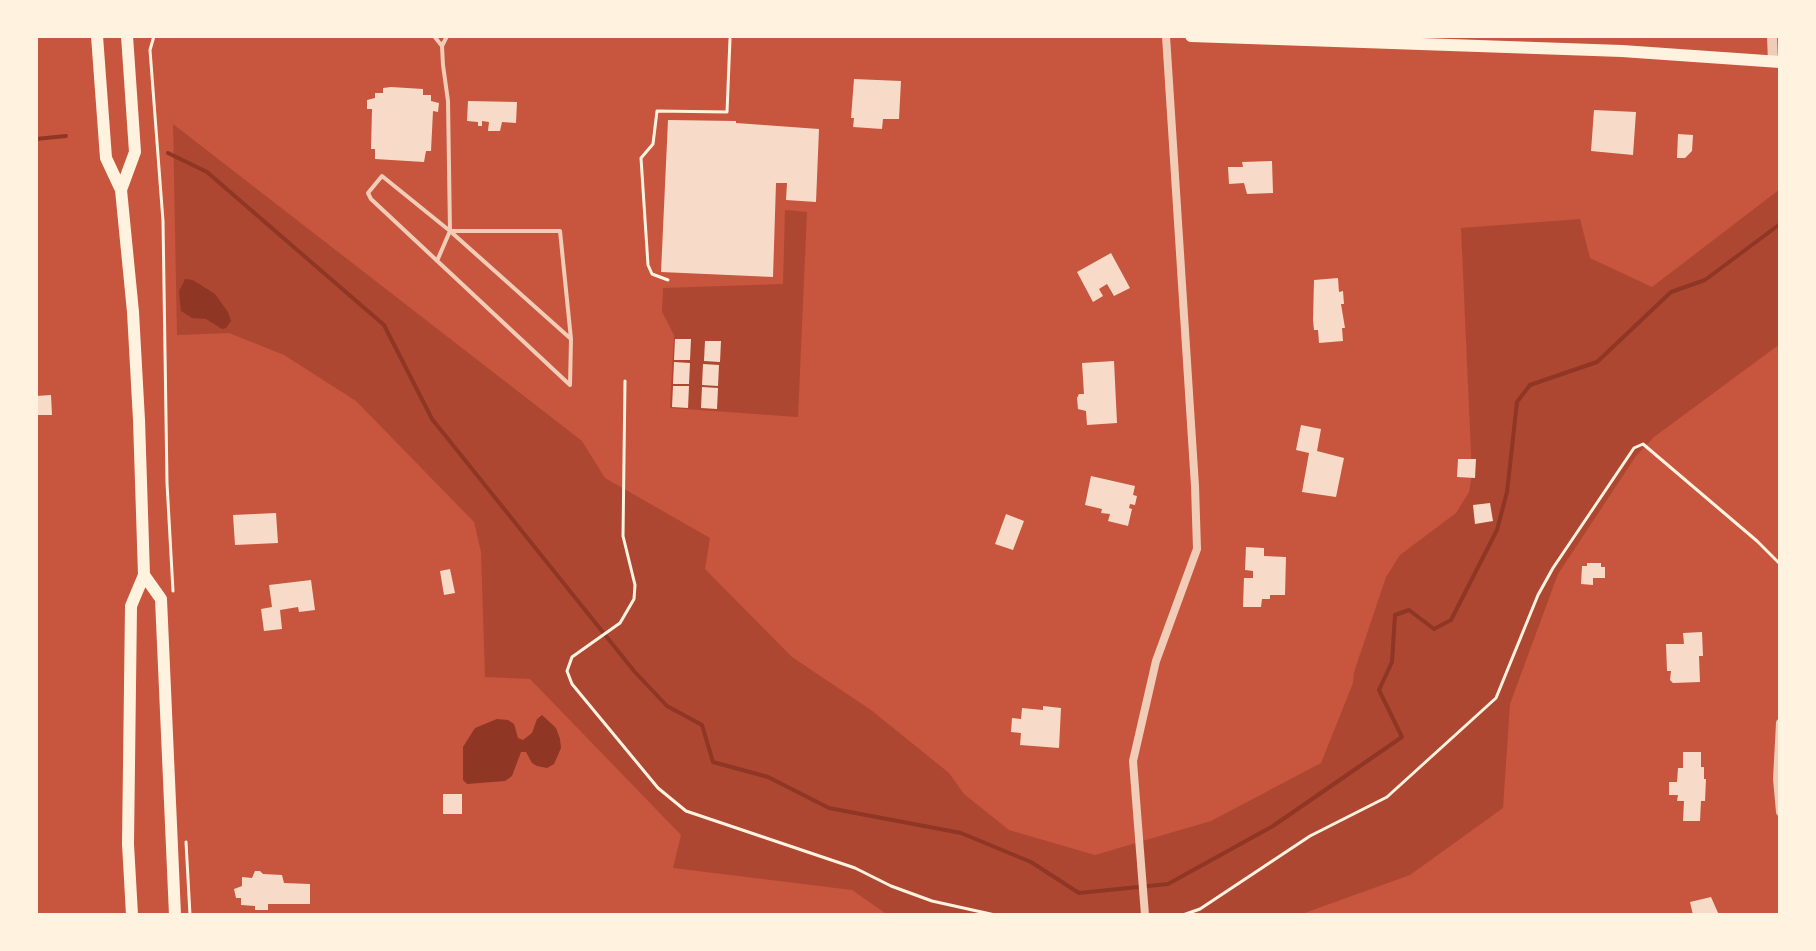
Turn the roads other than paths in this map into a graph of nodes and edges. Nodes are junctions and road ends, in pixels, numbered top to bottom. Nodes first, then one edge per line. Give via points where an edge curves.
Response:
1 (97, 36) edge
2 (127, 36) edge
3 (434, 36) edge
4 (447, 36) edge
5 (1166, 36) edge
6 (1191, 36) edge
7 (1772, 36) edge
8 (442, 46) junction
9 (1777, 62) edge
10 (121, 190) junction
11 (450, 231) junction
12 (437, 261) junction
13 (571, 339) junction
14 (144, 575) junction
15 (1780, 723) edge
16 (1780, 812) edge
17 (132, 915) edge
18 (175, 915) edge
19 (1145, 915) edge

1 - 10 main road via 106,158
2 - 10 main road via 135,152
3 - 8 lane
4 - 8 lane
5 - 19 street via 1197,549 1156,661 1133,761
6 - 9 main road via 1613,50
7 - 9 street
8 - 11 lane
10 - 14 main road via 133,312
11 - 12 lane
11 - 12 lane via 382,176 368,193
11 - 13 lane
11 - 13 lane via 560,231
12 - 13 lane via 570,385
14 - 17 main road via 131,606
14 - 18 main road via 161,599
15 - 16 street

